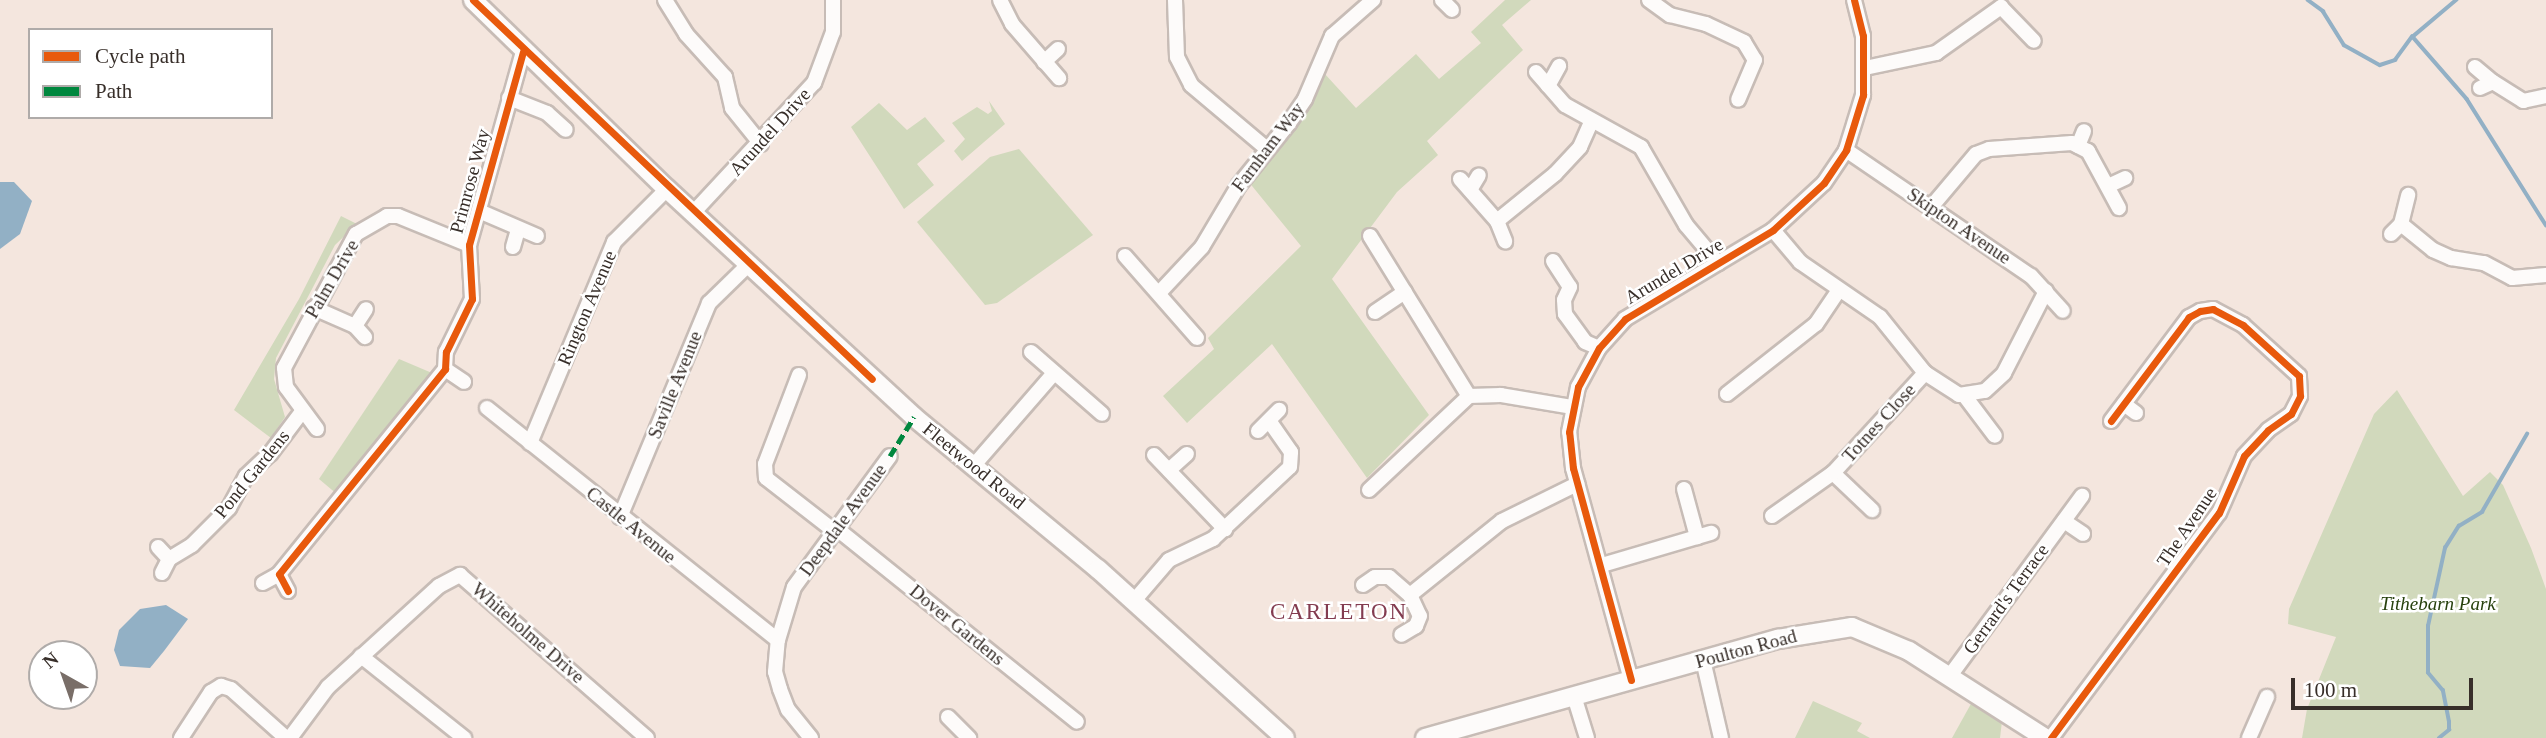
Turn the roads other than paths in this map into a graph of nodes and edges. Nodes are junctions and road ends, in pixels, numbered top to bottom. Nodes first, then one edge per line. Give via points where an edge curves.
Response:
1 (473, 0) edge
2 (665, 0) edge
3 (833, 0) edge
4 (1000, 0) edge
5 (1175, 0) edge
6 (1649, 0) edge
7 (1854, 0) edge
8 (1371, 1) edge
9 (1999, 4) edge
10 (2034, 41) dead end
11 (1058, 49) dead end
12 (523, 51) junction
13 (1044, 62) junction
14 (1559, 66) dead end
15 (2475, 67) dead end
16 (1865, 68) junction
17 (1536, 72) dead end
18 (1059, 78) dead end
19 (1548, 86) junction
20 (2546, 96) edge
21 (509, 98) junction
22 (1738, 100) dead end
23 (1591, 122) junction
24 (566, 130) dead end
25 (2084, 131) dead end
26 (761, 144) junction
27 (2078, 146) junction
28 (1267, 149) junction
29 (1846, 150) junction
30 (1479, 175) dead end
31 (2126, 178) dead end
32 (2108, 186) junction
33 (667, 189) junction
34 (2409, 195) dead end
35 (1932, 206) junction
36 (2119, 208) dead end
37 (479, 211) junction
38 (693, 213) junction
39 (1497, 221) junction
40 (518, 230) junction
41 (1773, 230) junction
42 (537, 236) dead end
43 (1370, 236) dead end
44 (1505, 241) dead end
45 (469, 245) junction
46 (513, 247) dead end
47 (1125, 256) dead end
48 (1553, 261) dead end
49 (1718, 263) junction
50 (748, 265) junction
51 (2546, 275) edge
52 (1838, 291) junction
53 (2046, 291) junction
54 (1405, 292) junction
55 (1158, 293) junction
56 (314, 308) junction
57 (366, 309) dead end
58 (2063, 311) dead end
59 (1375, 313) dead end
60 (355, 326) junction
61 (365, 337) dead end
62 (1197, 338) dead end
63 (1599, 348) junction
64 (1031, 352) dead end
65 (445, 369) junction
66 (1054, 373) junction
67 (1925, 373) junction
68 (799, 375) dead end
69 (464, 382) dead end
70 (1727, 394) dead end
71 (1964, 395) junction
72 (1469, 396) junction
73 (1572, 407) junction
74 (487, 408) dead end
75 (1279, 410) dead end
76 (301, 413) junction
77 (1102, 414) dead end
78 (2111, 421) dead end
79 (317, 429) dead end
80 (1995, 436) dead end
81 (530, 443) junction
82 (1187, 454) dead end
83 (1154, 455) dead end
84 (890, 456) dead end
85 (975, 464) junction
86 (1170, 470) junction
87 (1833, 473) junction
88 (1577, 484) junction
89 (1684, 489) dead end
90 (1369, 490) dead end
91 (2082, 496) dead end
92 (1872, 510) dead end
93 (1772, 516) dead end
94 (620, 517) junction
95 (2064, 521) junction
96 (1225, 529) junction
97 (835, 530) junction
98 (2083, 534) dead end
99 (158, 547) dead end
100 (169, 559) junction
101 (1602, 565) junction
102 (162, 573) dead end
103 (279, 574) junction
104 (263, 583) dead end
105 (1363, 585) dead end
106 (288, 591) dead end
107 (1410, 595) junction
108 (1133, 602) junction
109 (1401, 635) dead end
110 (778, 640) junction
111 (361, 656) junction
112 (1703, 660) junction
113 (1949, 677) junction
114 (1631, 680) junction
115 (1574, 696) junction
116 (2267, 696) dead end
117 (948, 717) dead end
118 (1077, 722) dead end
119 (960, 735) edge
120 (181, 738) edge
121 (288, 738) edge
122 (464, 738) edge
123 (647, 738) edge
124 (811, 738) edge
125 (1285, 738) edge
126 (1425, 738) edge
127 (1587, 738) edge
128 (1721, 738) edge
129 (2045, 738) edge
130 (2051, 738) edge
131 (2249, 738) edge

1 - 12 main road, Fleetwood Road
2 - 26 street via 687,34 725,77 732,108
3 - 26 street, Arundel Drive via 833,32 814,83
4 - 13 street via 1012,24
5 - 28 street via 1177,57 1191,85
6 - 22 street via 1670,15 1736,35 1761,60
7 - 16 street, Arundel Drive
8 - 28 street, Farnham Way via 1332,36 1305,99
9 - 10 street
9 - 16 street via 1936,52
11 - 13 street
12 - 21 street, Primrose Way
12 - 33 main road, Fleetwood Road
13 - 18 street
14 - 19 street
15 - 20 street via 2487,85 2523,101
16 - 29 street, Arundel Drive via 1863,94
17 - 19 street
19 - 23 street
21 - 24 street via 547,113
21 - 37 street, Primrose Way
23 - 39 street via 1580,147 1555,174
23 - 49 street via 1632,138 1641,147 1686,225
25 - 27 street
26 - 38 street, Arundel Drive
27 - 32 street via 2088,151
27 - 35 street via 2039,144 1976,154
28 - 55 street, Farnham Way via 1224,207 1202,247
29 - 35 street, Skipton Avenue
29 - 41 street, Arundel Drive via 1824,183
30 - 39 street via 1465,185
31 - 32 street
32 - 36 street
33 - 38 main road, Fleetwood Road
33 - 81 street, Rington Avenue via 614,242
34 - 51 street via 2396,229 2451,258 2484,263 2512,278
35 - 53 street, Skipton Avenue
37 - 40 street
37 - 45 street, Primrose Way
38 - 50 main road, Fleetwood Road
39 - 44 street
40 - 42 street
40 - 46 street
41 - 49 street, Arundel Drive
41 - 52 street via 1800,262
43 - 54 street
45 - 56 street, Palm Drive via 398,216 387,216 356,234
45 - 65 street, Primrose Way via 471,299 446,352
47 - 55 street
48 - 63 street via 1570,287 1564,300 1565,314 1585,342
49 - 63 street, Arundel Drive via 1625,319
50 - 85 main road, Fleetwood Road via 914,417
50 - 94 street, Saville Avenue via 709,303
52 - 67 street via 1880,317
52 - 70 street via 1816,324 1753,384
53 - 58 street, Skipton Avenue
53 - 71 street via 2004,373 1985,391
54 - 59 street
54 - 72 street
55 - 62 street
56 - 60 street
56 - 76 street, Palm Drive via 284,368 286,387
57 - 60 street
60 - 61 street
63 - 73 street, Arundel Drive
64 - 66 street
65 - 69 street
65 - 103 street, Primrose Way
66 - 77 street
66 - 85 street
67 - 71 street
67 - 87 street, Totnes Close
68 - 97 street, Dover Gardens via 765,464 766,478
71 - 80 street
72 - 73 street via 1501,395
72 - 90 street
73 - 88 street, Arundel Drive via 1570,449
74 - 81 street, Castle Avenue
75 - 96 street via 1263,426 1293,461
76 - 79 street, Palm Drive
76 - 100 street, Pond Gardens via 270,454 246,476 220,518
78 - 130 street, The Avenue via 2130,408 2189,317 2207,310 2242,324 2299,376 2300,396 2291,414 2244,456 2219,513
81 - 94 street, Castle Avenue
82 - 86 street
83 - 86 street
84 - 97 street, Deepdale Avenue
85 - 108 main road, Fleetwood Road
86 - 96 street
87 - 92 street, Totnes Close
87 - 93 street, Totnes Close via 1799,506
88 - 101 street, Arundel Drive
88 - 107 street via 1502,521
89 - 101 street via 1704,535
91 - 95 street, Gerrard's Terrace
94 - 110 street, Castle Avenue
95 - 98 street
95 - 113 street, Gerrard's Terrace
96 - 108 street via 1169,560
97 - 110 street, Deepdale Avenue via 794,587
97 - 118 street, Dover Gardens
99 - 100 street
100 - 102 street, Pond Gardens
101 - 114 street, Arundel Drive
103 - 104 street, Primrose Way
103 - 106 street
105 - 107 street via 1375,577 1389,577
107 - 109 street via 1420,616 1416,626
108 - 125 main road, Fleetwood Road
110 - 124 street, Deepdale Avenue via 775,672 780,689 788,710
111 - 121 street, Whiteholme Drive via 328,687
111 - 122 street
111 - 123 street, Whiteholme Drive via 439,586 460,575
112 - 113 main road, Poulton Road via 1778,639 1852,627 1909,651
112 - 114 main road, Poulton Road
112 - 128 street
113 - 129 main road, Poulton Road
114 - 115 main road, Poulton Road
115 - 126 main road, Poulton Road
115 - 127 street
116 - 131 street
117 - 119 street
120 - 121 street via 211,692 221,686 231,689

